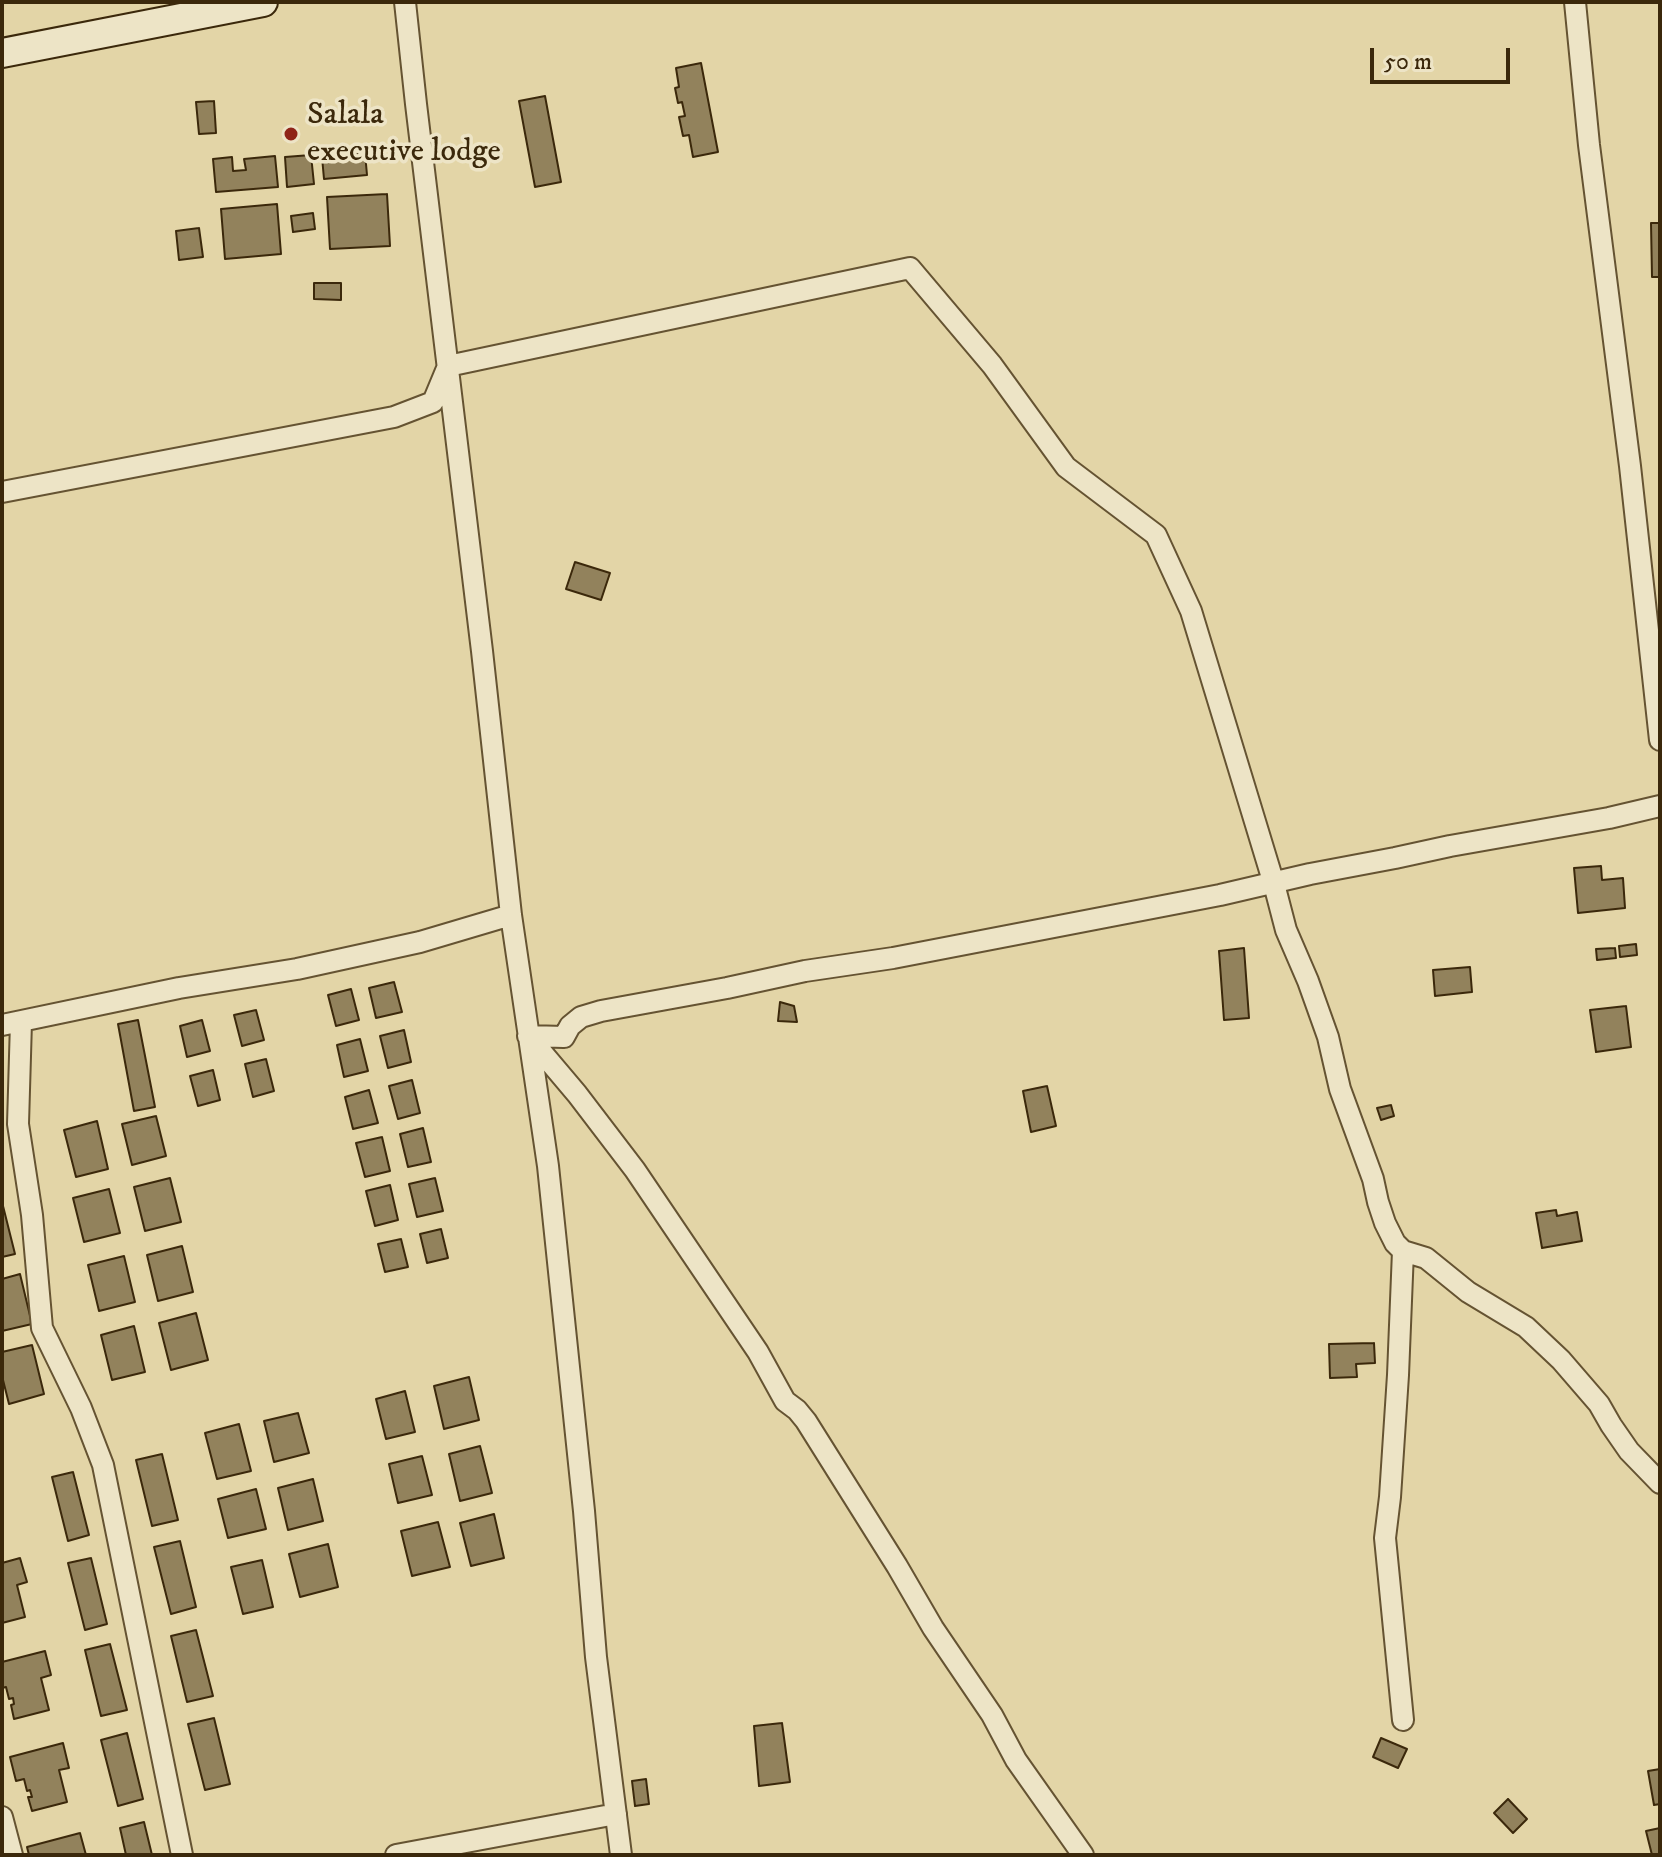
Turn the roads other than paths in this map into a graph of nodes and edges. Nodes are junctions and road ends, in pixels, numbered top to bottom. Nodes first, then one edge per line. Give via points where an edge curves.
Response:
1 (263, 2) edge
2 (405, 2) edge
3 (1575, 2) edge
4 (197, 9) edge
5 (2, 53) edge
6 (448, 366) junction
7 (2, 492) edge
8 (1660, 740) edge
9 (1660, 806) edge
10 (1274, 884) junction
11 (511, 915) junction
12 (12, 1024) edge
13 (528, 1036) junction
14 (1403, 1251) junction
15 (1660, 1483) edge
16 (1403, 1720) dead end
17 (616, 1814) junction
18 (2, 1817) edge
19 (12, 1855) edge
20 (182, 1855) edge
21 (396, 1855) edge
22 (621, 1855) edge
23 (1083, 1855) edge

1 - 4 main road
2 - 6 street
3 - 8 street
4 - 5 main road
6 - 7 street via 433,402 394,417
6 - 10 street via 910,268 992,365 1066,467 1156,535 1191,611
6 - 11 street
9 - 10 street
10 - 13 street via 601,1011 581,1017 564,1037
10 - 14 street via 1385,1223
11 - 12 street via 297,969
11 - 13 street
12 - 20 street via 42,1328 103,1465
13 - 17 street via 548,1166
13 - 23 street via 635,1170 758,1352 785,1401 806,1421 1016,1760
14 - 15 street via 1426,1258 1468,1292 1526,1327 1576,1377 1629,1451
14 - 16 street via 1385,1538
17 - 21 street
17 - 22 street
18 - 19 street

